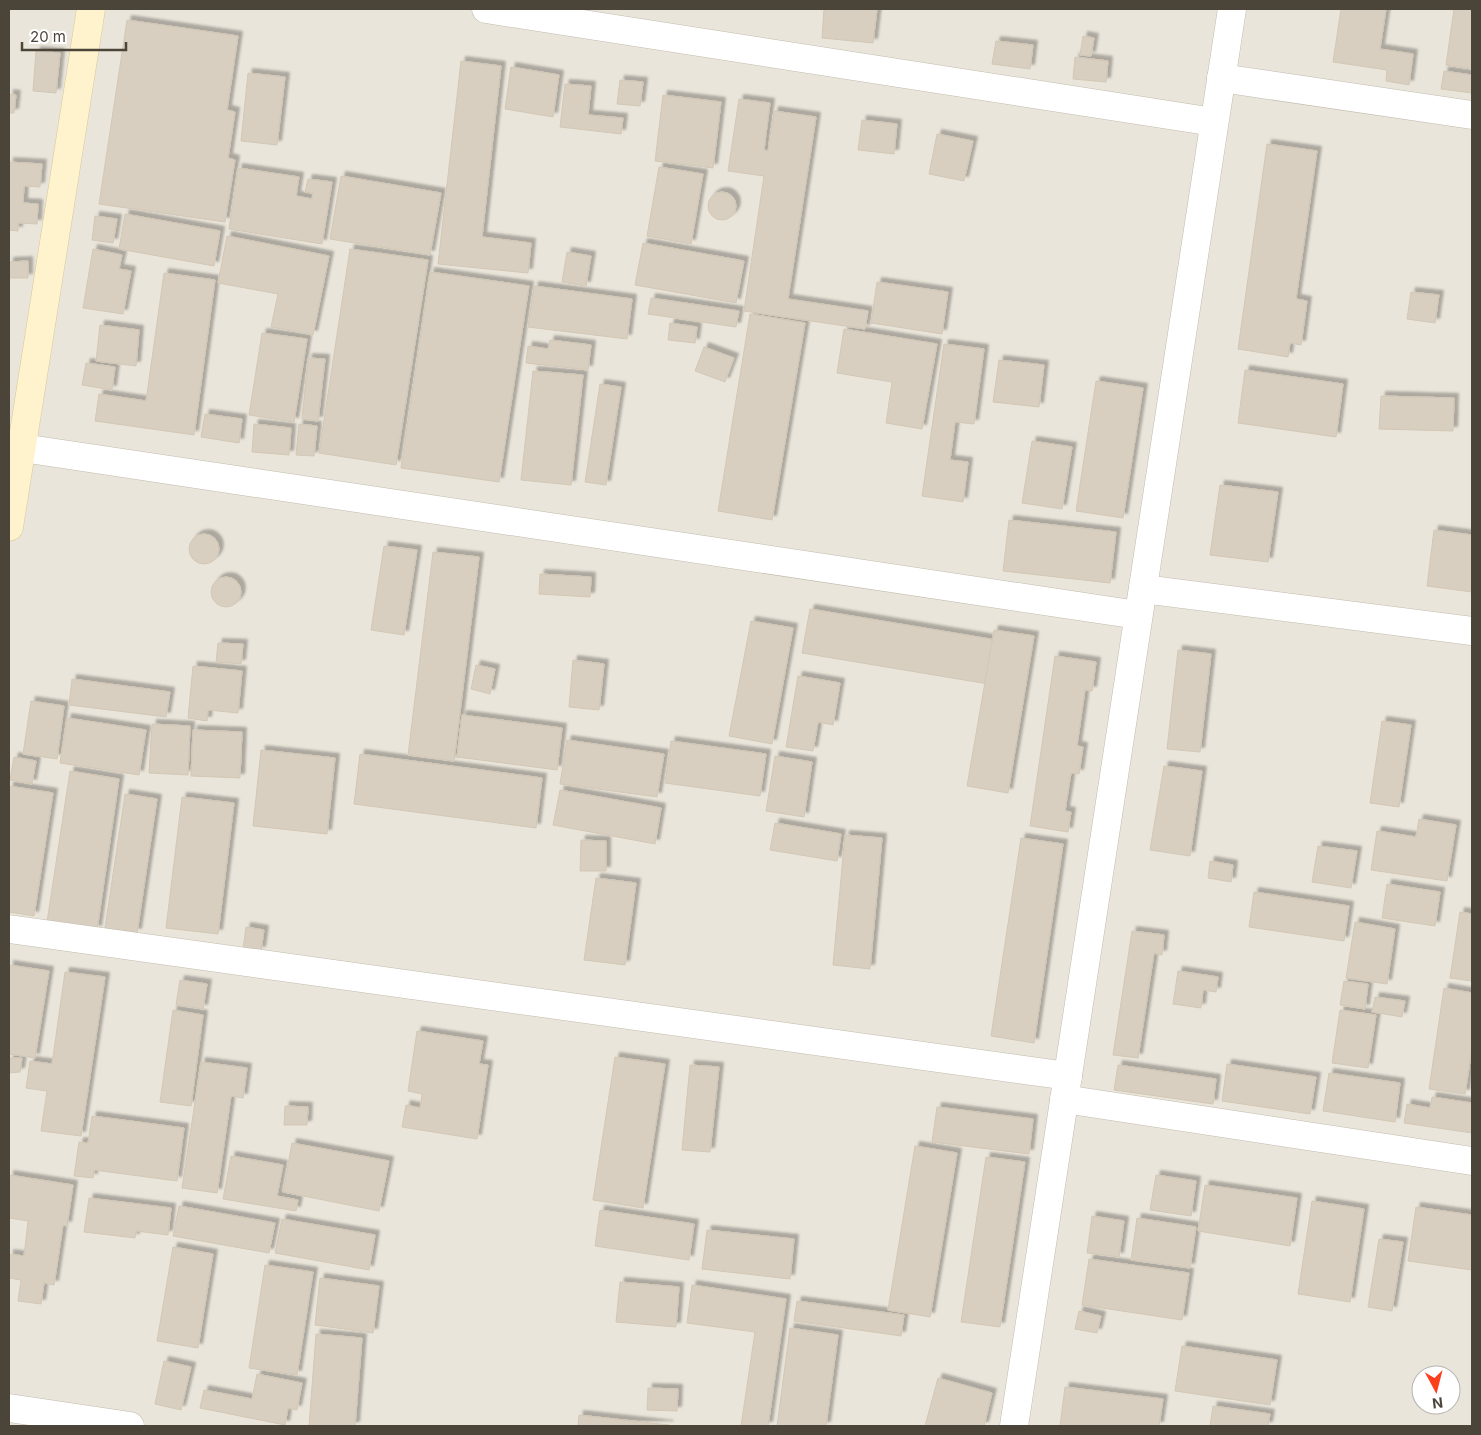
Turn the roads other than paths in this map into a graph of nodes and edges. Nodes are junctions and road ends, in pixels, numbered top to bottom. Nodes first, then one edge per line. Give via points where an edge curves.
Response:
1 (91, 9) edge
2 (486, 9) edge
3 (1232, 9) edge
4 (1221, 78) junction
5 (1472, 114) edge
6 (1214, 122) junction
7 (15, 447) edge
8 (9, 527) edge
9 (1140, 602) junction
10 (1472, 631) edge
11 (9, 930) edge
12 (1066, 1087) junction
13 (1472, 1161) edge
14 (9, 1408) edge
15 (130, 1426) edge
16 (1014, 1426) edge

1 - 7 street
2 - 6 street
3 - 4 street
4 - 5 street
4 - 6 street
6 - 9 street
7 - 8 street
7 - 9 street
9 - 10 street
9 - 12 street
11 - 12 street
12 - 13 street
12 - 16 street
14 - 15 street

